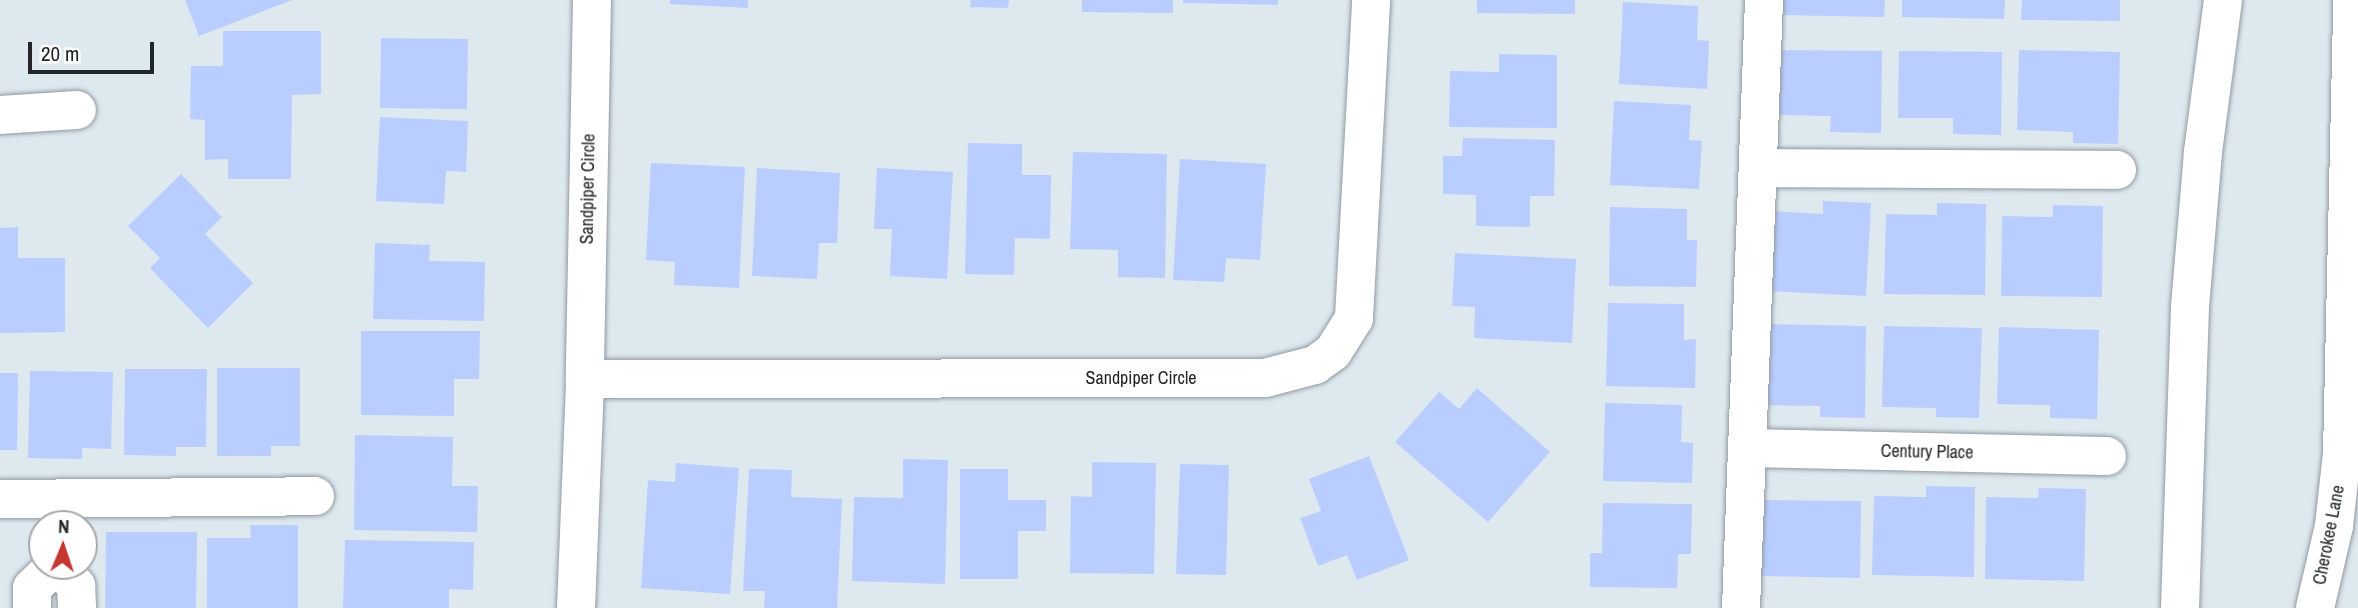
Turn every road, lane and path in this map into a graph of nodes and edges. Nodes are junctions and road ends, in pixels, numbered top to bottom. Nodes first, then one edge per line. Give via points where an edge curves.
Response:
1 (592, 0) edge
2 (1371, 0) edge
3 (1764, 0) edge
4 (2223, 0) edge
5 (2352, 0) edge
6 (77, 110) dead end
7 (0, 115) edge
8 (1758, 168) junction
9 (2117, 170) dead end
10 (585, 379) junction
11 (1747, 448) junction
12 (2107, 456) dead end
13 (315, 496) dead end
14 (0, 499) edge
15 (50, 510) edge
16 (71, 510) edge
17 (41, 580) edge
18 (70, 580) edge
19 (33, 608) edge
20 (78, 608) edge
21 (576, 608) edge
22 (1741, 608) edge
23 (2180, 608) edge
24 (2315, 608) edge

1 - 10 street, Sandpiper Circle
2 - 10 street, Sandpiper Circle via 1354,317 1333,352 1315,365 1265,377
3 - 8 street
4 - 23 street via 2203,152 2190,307
5 - 24 street, Cherokee Lane via 2342,454 2334,526
6 - 7 street
8 - 9 street
8 - 11 street
10 - 21 street, Sandpiper Circle
11 - 12 street, Century Place
11 - 22 street
13 - 16 street
14 - 15 street
17 - 19 street via 32,588
18 - 20 street via 76,586

